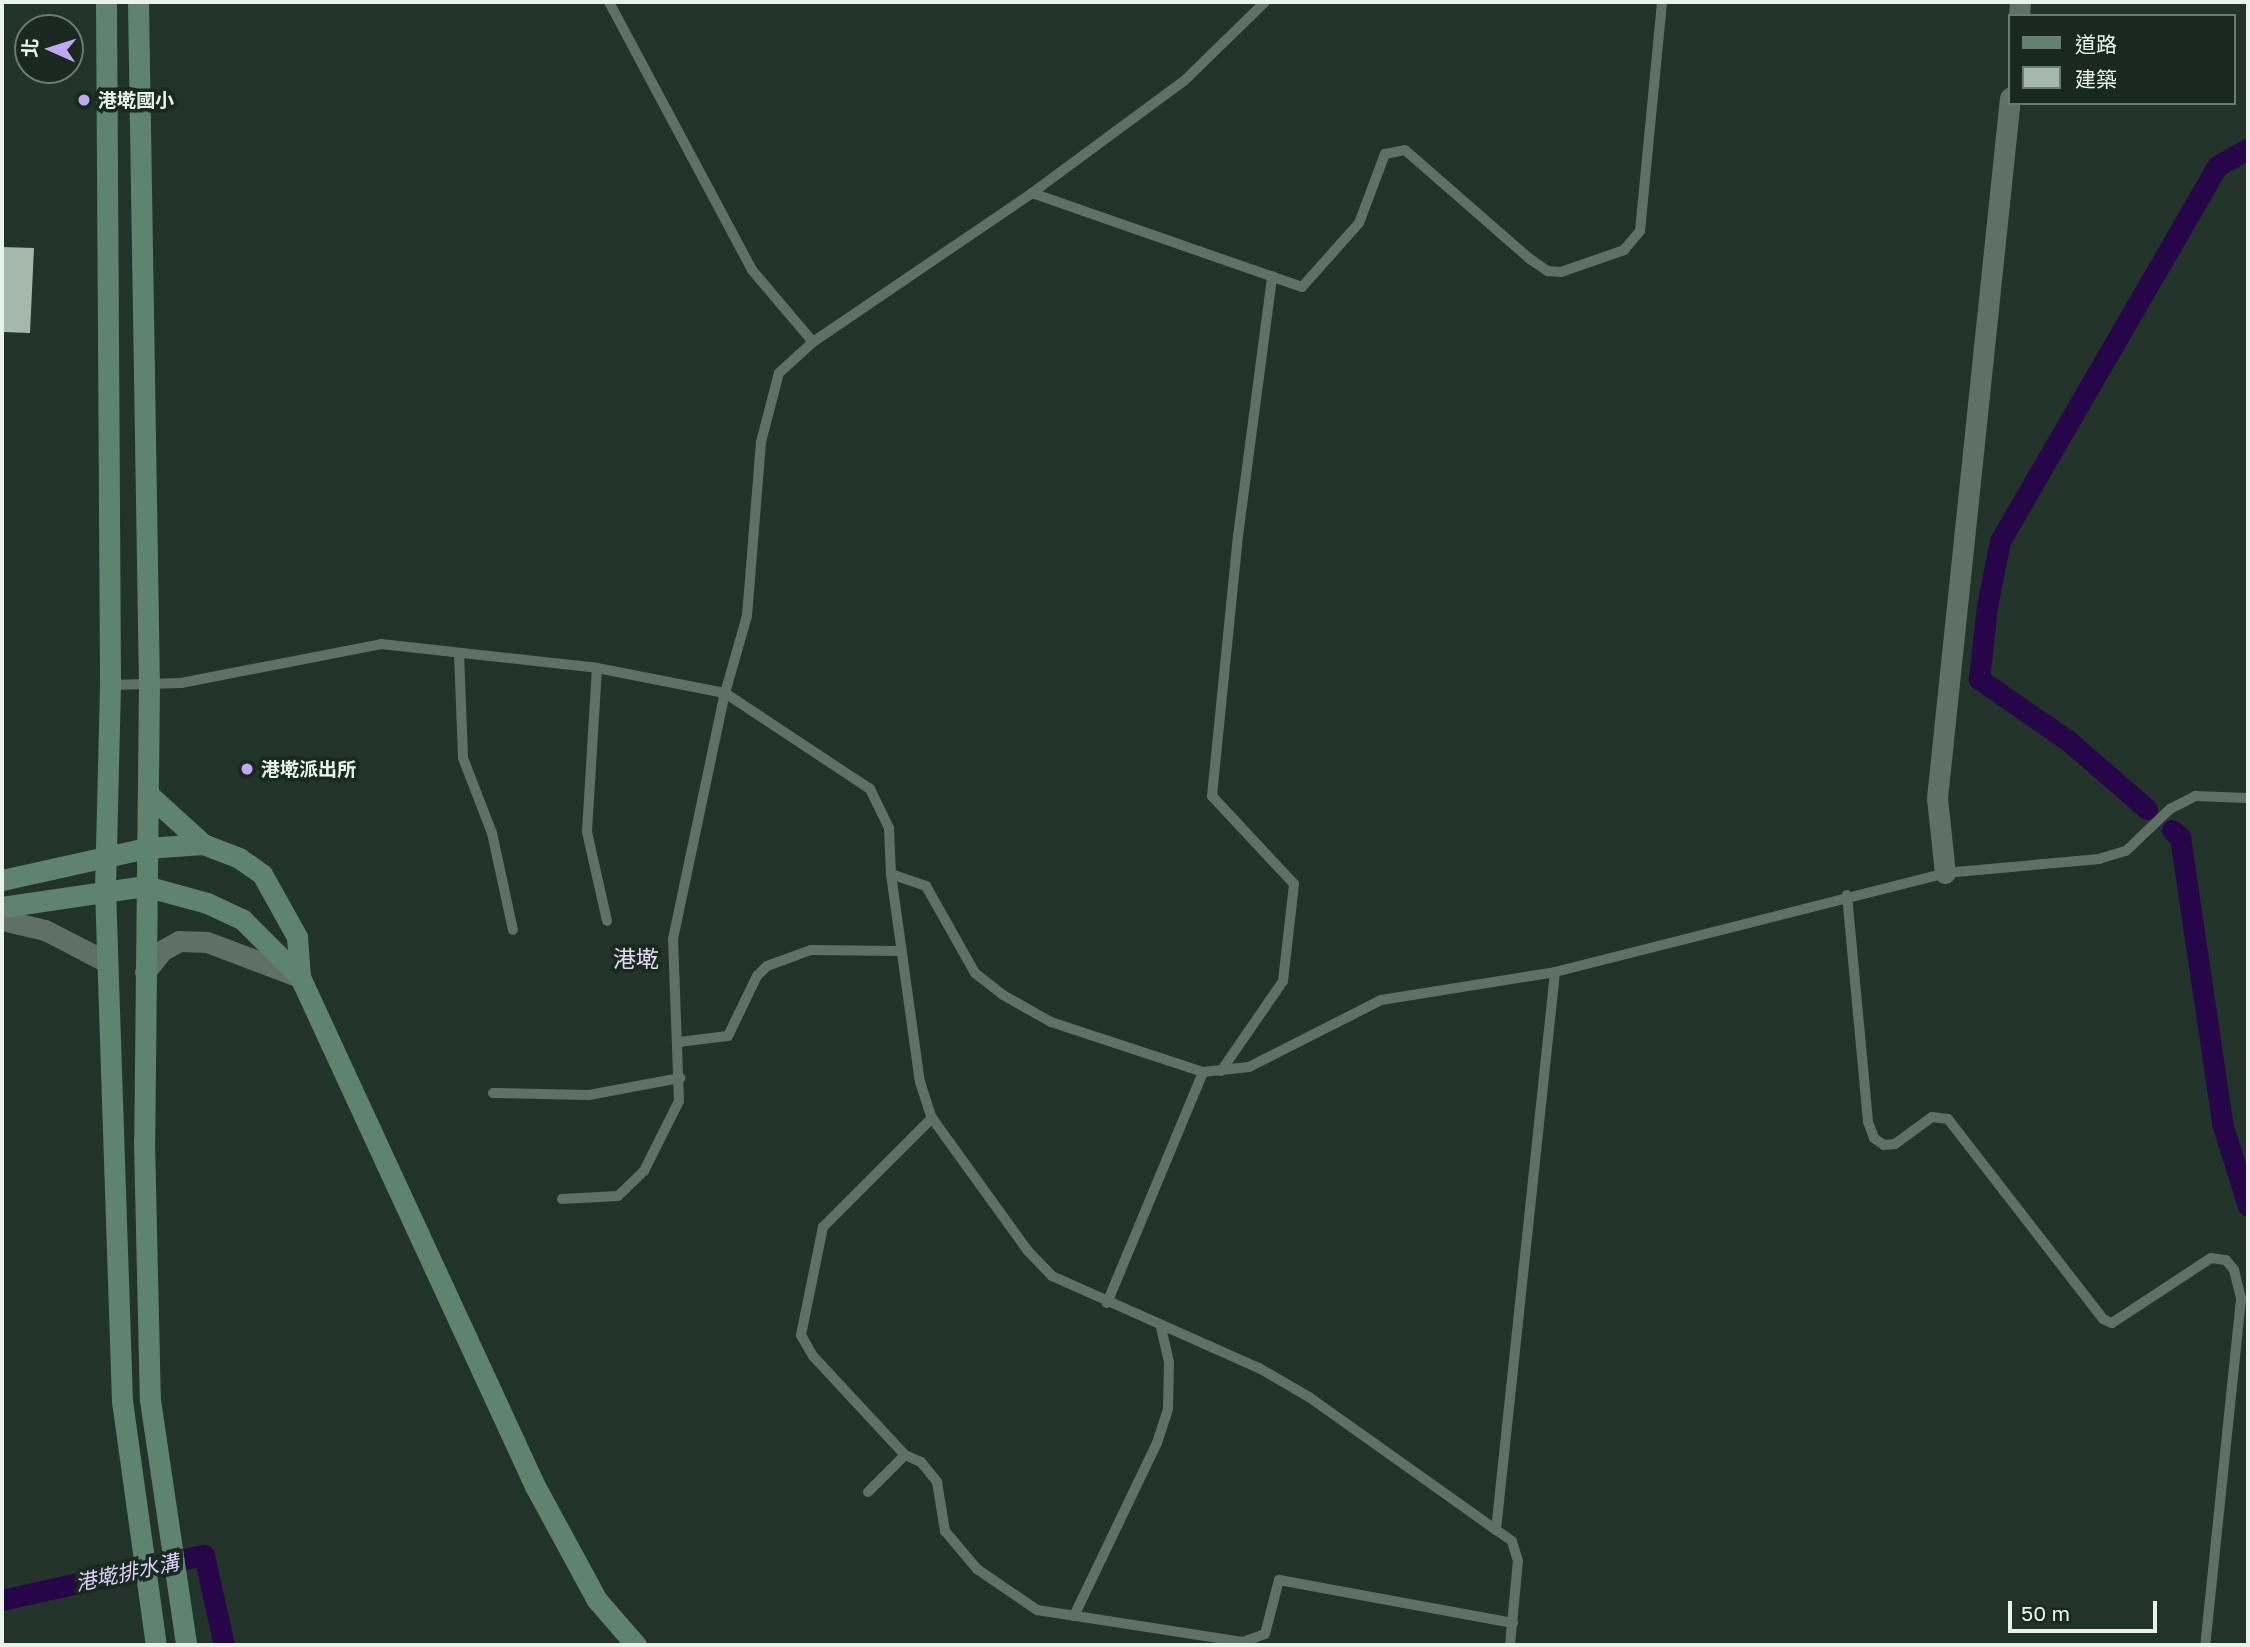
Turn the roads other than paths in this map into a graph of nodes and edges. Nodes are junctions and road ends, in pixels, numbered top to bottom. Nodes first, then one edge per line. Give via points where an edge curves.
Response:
1 (106, 2) edge
2 (138, 2) edge
3 (609, 2) edge
4 (1265, 2) edge
5 (1662, 2) edge
6 (2009, 105) edge
7 (1032, 193) junction
8 (107, 229) junction
9 (140, 229) junction
10 (1272, 276) junction
11 (813, 342) junction
12 (459, 653) junction
13 (597, 668) junction
14 (149, 684) junction
15 (110, 685) junction
16 (725, 693) junction
17 (148, 794) junction
18 (2248, 797) edge
19 (203, 844) junction
20 (146, 848) junction
21 (105, 856) junction
22 (1945, 873) junction
23 (891, 874) junction
24 (2, 880) edge
25 (145, 886) junction
26 (104, 889) junction
27 (1847, 895) junction
28 (2, 907) edge
29 (2, 920) edge
30 (607, 921) dead end
31 (513, 930) dead end
32 (899, 951) junction
33 (107, 962) junction
34 (145, 972) junction
35 (1555, 972) junction
36 (300, 977) junction
37 (680, 1042) junction
38 (1221, 1071) junction
39 (1203, 1072) junction
40 (680, 1078) junction
41 (493, 1093) dead end
42 (932, 1118) junction
43 (562, 1199) dead end
44 (1107, 1303) junction
45 (1161, 1326) junction
46 (905, 1455) junction
47 (868, 1492) dead end
48 (1496, 1530) junction
49 (1074, 1616) junction
50 (1513, 1623) junction
51 (156, 1645) edge
52 (186, 1645) edge
53 (636, 1645) edge
54 (1510, 1645) edge
55 (2205, 1645) edge

1 - 8 main road
2 - 9 main road
3 - 11 lane via 752,270
4 - 7 lane via 1184,81
5 - 10 lane via 1640,231 1624,250 1561,272 1548,271 1405,150 1392,149 1378,168 1359,223 1302,287
6 - 22 street via 1937,798
7 - 10 lane
7 - 11 lane
8 - 9 main road
8 - 15 main road
9 - 14 main road
10 - 38 lane via 1238,537 1212,796 1294,884 1283,981
11 - 16 lane via 779,373 769,401 761,442 747,616
12 - 13 lane
12 - 14 lane via 381,645 181,683
12 - 31 lane via 463,758 492,833
13 - 16 lane
13 - 30 lane via 587,832
14 - 15 lane
14 - 17 main road
15 - 21 main road
16 - 23 lane via 870,789 889,828
16 - 37 lane via 673,939
17 - 19 main road
17 - 20 main road
18 - 22 lane via 2195,796 2170,809 2126,851 2099,859
19 - 20 main road
19 - 36 main road via 239,858 262,874 297,937
20 - 21 main road
20 - 25 main road
21 - 24 main road
21 - 26 main road
22 - 27 lane
23 - 32 lane
23 - 39 lane via 926,886 975,973 1003,995 1051,1022
25 - 26 main road
25 - 34 main road
25 - 36 main road via 206,902 242,919
26 - 28 main road
26 - 33 main road
27 - 35 lane
27 - 55 lane via 1868,1122 1874,1139 1884,1145 1895,1144 1932,1117 1948,1119 2103,1319 2112,1322 2211,1258 2226,1260 2234,1270 2241,1299
29 - 33 street via 45,930
32 - 37 lane via 811,950 767,966 757,976 728,1036
32 - 42 lane via 920,1082
33 - 51 main road via 122,1401
34 - 36 street via 163,950 179,941 207,942
34 - 52 main road via 150,1400
35 - 38 lane via 1381,1000 1249,1067
35 - 48 lane
36 - 53 main road via 535,1486 597,1600
37 - 40 lane
38 - 39 lane
39 - 44 lane
40 - 41 lane via 589,1095
40 - 43 lane via 679,1101 643,1171 618,1196
42 - 44 lane via 1028,1251 1052,1276
42 - 46 lane via 823,1227 801,1335 813,1356
44 - 45 lane
45 - 48 lane via 1259,1368 1309,1397
45 - 49 lane via 1169,1362 1168,1409 1157,1443
46 - 47 lane
46 - 49 lane via 921,1462 937,1482 945,1531 977,1569 1027,1605
48 - 50 lane via 1512,1541 1518,1561
49 - 50 lane via 1242,1642 1259,1640 1265,1634 1279,1580
50 - 54 lane

